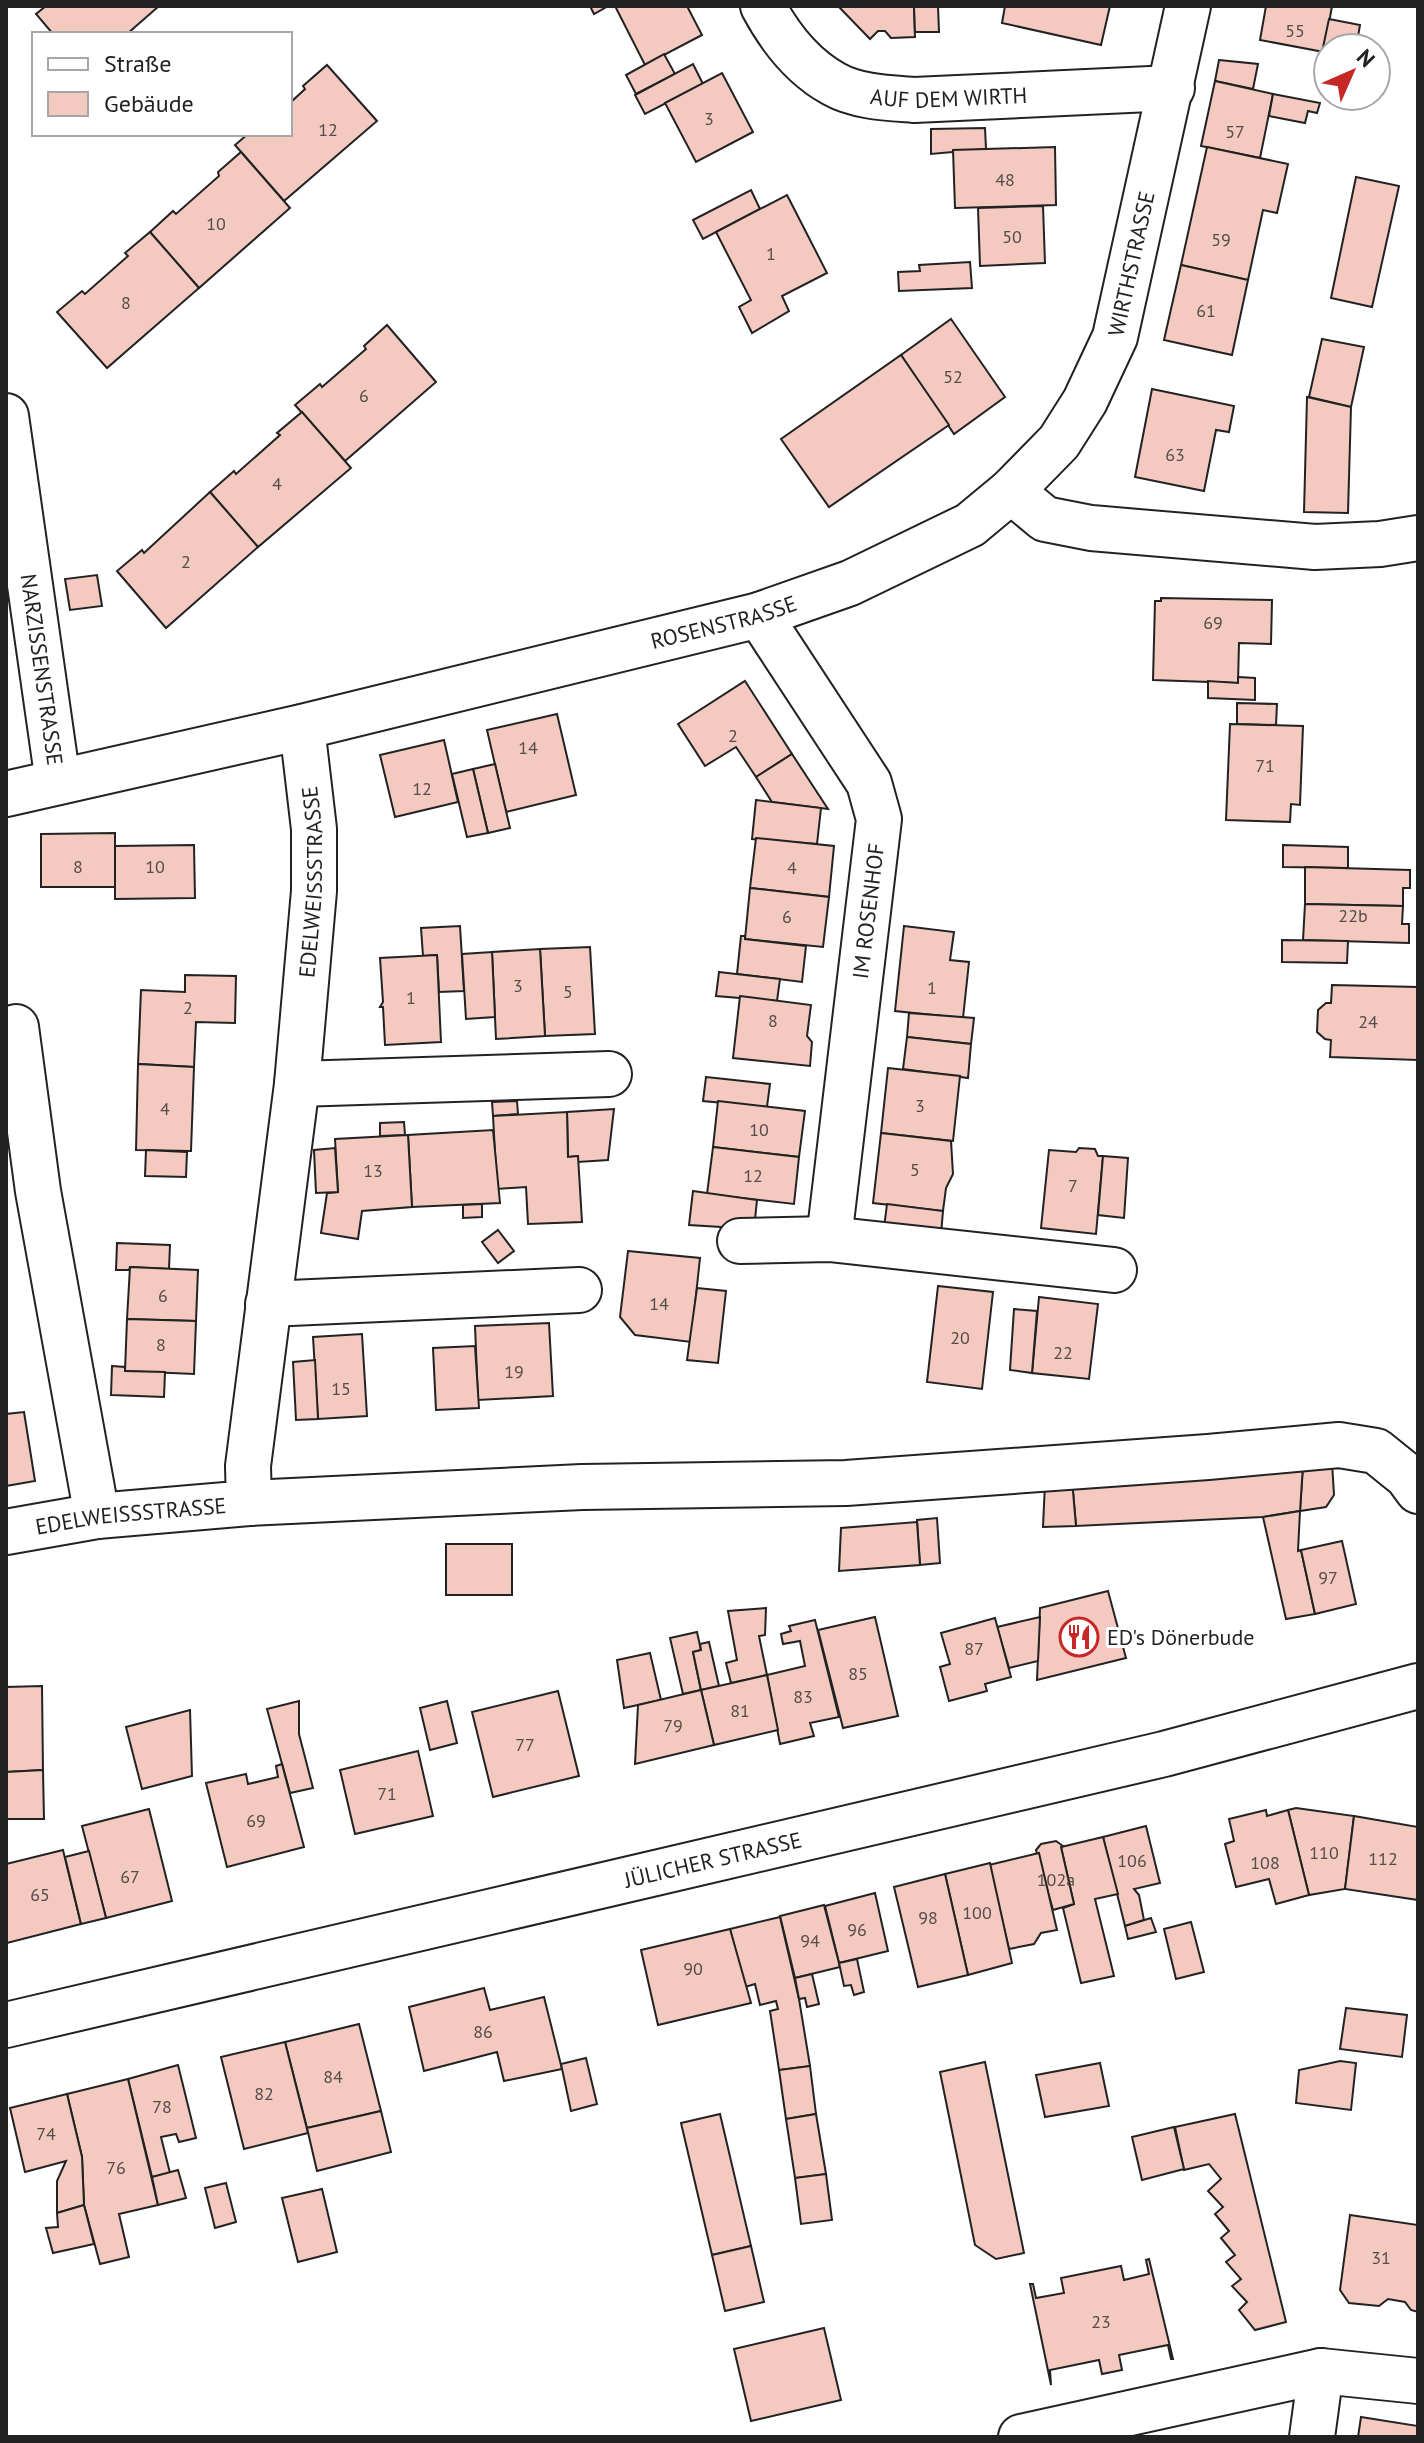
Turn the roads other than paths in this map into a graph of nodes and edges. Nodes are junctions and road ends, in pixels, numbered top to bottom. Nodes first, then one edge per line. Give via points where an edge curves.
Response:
1 (763, 6) edge
2 (1188, 6) edge
3 (1172, 88) junction
4 (6, 416) edge
5 (1011, 491) junction
6 (1418, 538) edge
7 (759, 615) junction
8 (302, 727) junction
9 (58, 782) junction
10 (6, 794) edge
11 (16, 1027) dead end
12 (609, 1074) dead end
13 (297, 1084) junction
14 (829, 1239) junction
15 (740, 1241) dead end
16 (1114, 1270) dead end
17 (579, 1290) dead end
18 (268, 1304) junction
19 (1418, 1491) edge
20 (249, 1503) junction
21 (97, 1516) junction
22 (6, 1532) edge
23 (1418, 1686) edge
24 (6, 2025) edge
25 (1321, 2371) junction
26 (1418, 2381) edge
27 (1021, 2437) edge
28 (1312, 2437) edge

1 - 3 street, AUF DEM WIRTH via 776,31 823,76 876,97 914,100
2 - 3 street, WIRTHSTRASSE
3 - 5 street, WIRTHSTRASSE via 1115,337 1059,442
4 - 9 street, NARZISSENSTRASSE
5 - 6 street via 1045,519 1091,528 1315,547
5 - 7 street, ROSENSTRASSE via 970,525 850,583
7 - 8 street, ROSENSTRASSE
7 - 14 street, IM ROSENHOF via 869,783 879,819
8 - 9 street, ROSENSTRASSE
8 - 13 street, EDELWEISSSTRASSE via 314,829 314,891
9 - 10 street, ROSENSTRASSE
11 - 21 street via 38,1191
12 - 13 street
13 - 18 street, EDELWEISSSTRASSE
14 - 15 street
14 - 16 street
17 - 18 street
18 - 20 street, EDELWEISSSTRASSE via 248,1466
19 - 20 street via 1376,1451 1339,1445 846,1483 582,1487
20 - 21 street, EDELWEISSSTRASSE
21 - 22 street, EDELWEISSSTRASSE
23 - 24 street, JÜLICHER STRASSE via 1164,1754
25 - 26 street
25 - 27 street
25 - 28 street

